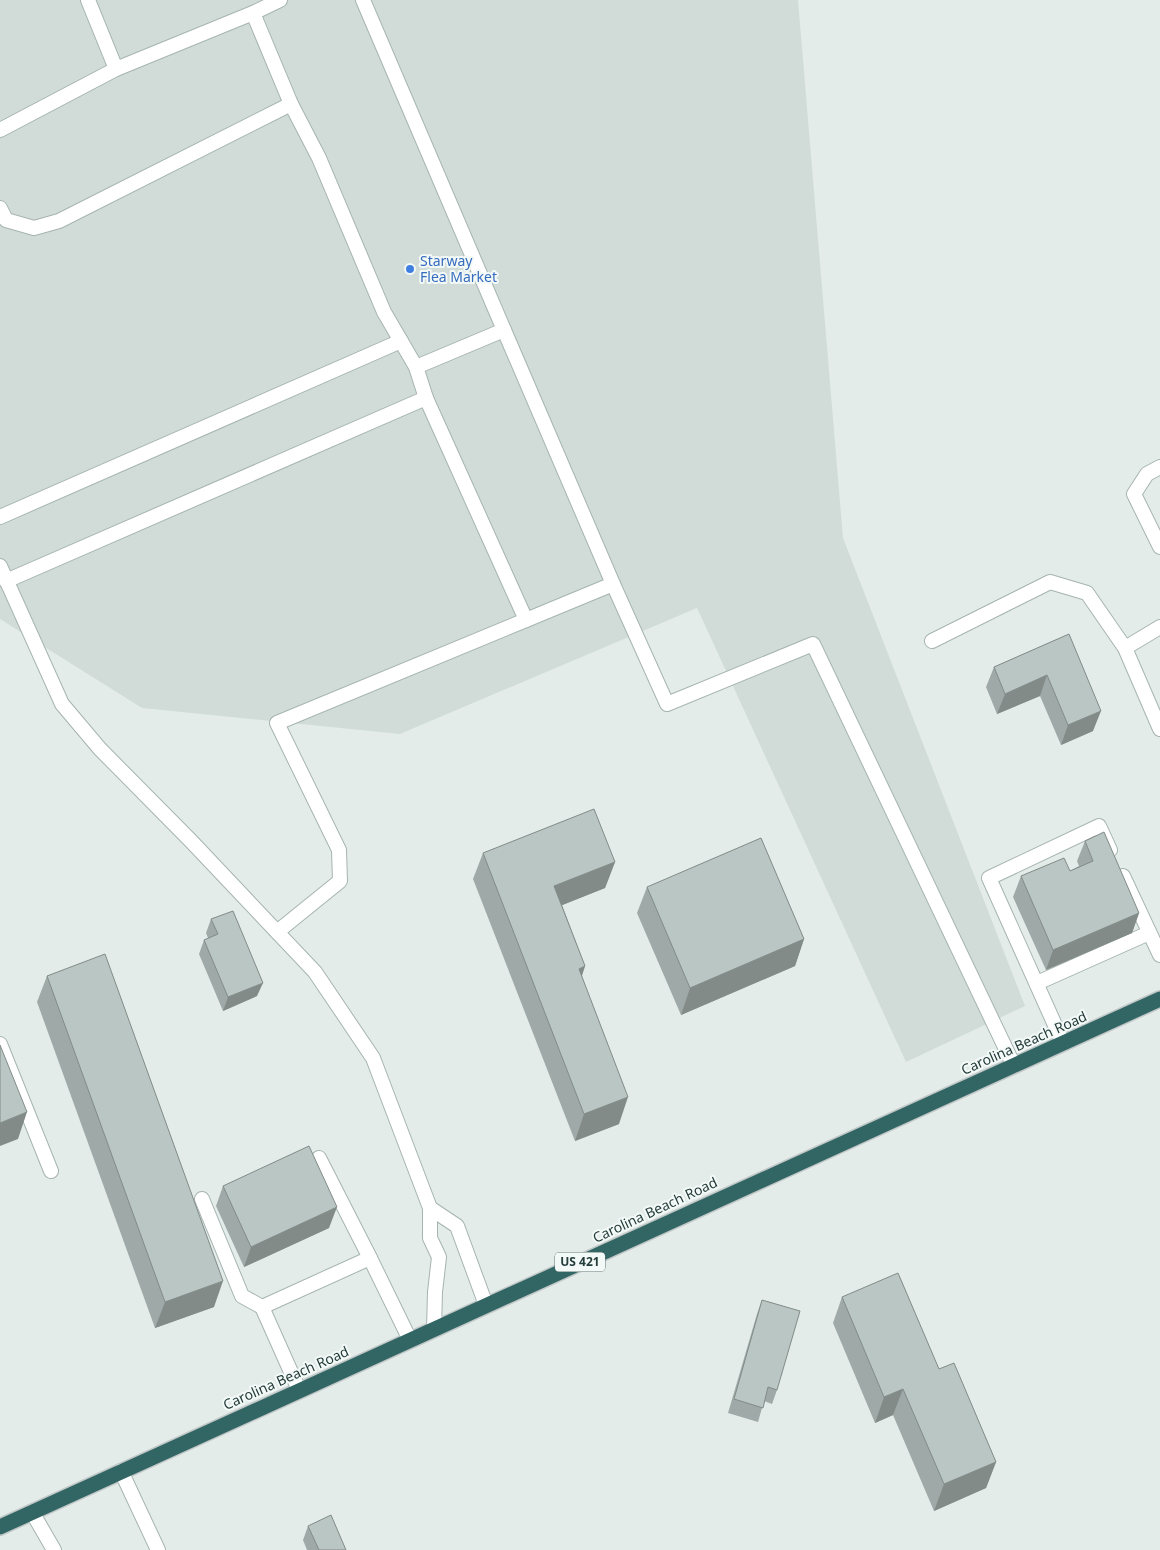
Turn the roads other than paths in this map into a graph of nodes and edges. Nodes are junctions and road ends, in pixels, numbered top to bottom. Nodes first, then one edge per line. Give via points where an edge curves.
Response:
1 (88, 0) edge
2 (280, 0) edge
3 (363, 0) edge
4 (253, 13) junction
5 (116, 69) junction
6 (291, 104) junction
7 (0, 130) edge
8 (0, 208) edge
9 (504, 330) junction
10 (401, 341) junction
11 (416, 367) junction
12 (426, 398) junction
13 (1160, 467) edge
14 (0, 518) edge
15 (1160, 546) edge
16 (0, 566) edge
17 (6, 581) junction
18 (613, 584) junction
19 (526, 620) junction
20 (1160, 627) edge
21 (932, 641) dead end
22 (1125, 648) junction
23 (1160, 729) edge
24 (277, 932) junction
25 (1149, 933) junction
26 (1160, 955) edge
27 (1037, 983) junction
28 (1160, 999) edge
29 (0, 1044) edge
30 (1063, 1044) junction
31 (1014, 1066) junction
32 (318, 1158) dead end
33 (51, 1171) dead end
34 (202, 1199) dead end
35 (430, 1208) junction
36 (370, 1258) junction
37 (486, 1305) junction
38 (262, 1307) junction
39 (434, 1329) junction
40 (410, 1340) junction
41 (299, 1390) junction
42 (121, 1471) junction
43 (32, 1512) junction
44 (0, 1527) edge
45 (54, 1550) edge
46 (158, 1550) edge

1 - 5 lane
2 - 4 lane
3 - 9 lane
4 - 5 lane
4 - 6 lane
5 - 7 lane
6 - 8 lane via 59,221 34,228 6,220
6 - 10 lane via 319,158 384,312
9 - 11 lane
9 - 18 lane
10 - 11 lane
10 - 14 lane
11 - 12 lane
12 - 17 lane
12 - 19 lane
13 - 15 lane via 1147,474 1134,494
16 - 17 lane
17 - 24 lane via 62,704 100,749
18 - 19 lane
18 - 31 lane via 667,704 813,644
19 - 24 lane via 277,723 339,850 340,881
20 - 22 lane
21 - 22 lane via 1050,582 1087,593
22 - 23 lane
24 - 35 lane via 315,972 373,1058
25 - 26 lane
25 - 27 lane
25 - 27 lane via 1099,826 989,878
27 - 30 lane
28 - 30 highway, Carolina Beach Road / US 421
29 - 33 lane
30 - 31 highway, Carolina Beach Road / US 421
31 - 37 highway, Carolina Beach Road / US 421
32 - 36 lane
34 - 38 lane via 242,1296
35 - 37 lane via 457,1226
35 - 39 lane via 430,1238 438,1257
36 - 38 lane
36 - 40 lane
37 - 39 highway, Carolina Beach Road / US 421
38 - 41 lane
39 - 40 highway, Carolina Beach Road / US 421
40 - 41 highway, Carolina Beach Road / US 421
41 - 42 highway, Carolina Beach Road / US 421
42 - 43 highway, Carolina Beach Road / US 421
42 - 46 lane
43 - 44 highway, Carolina Beach Road / US 421
43 - 45 lane

